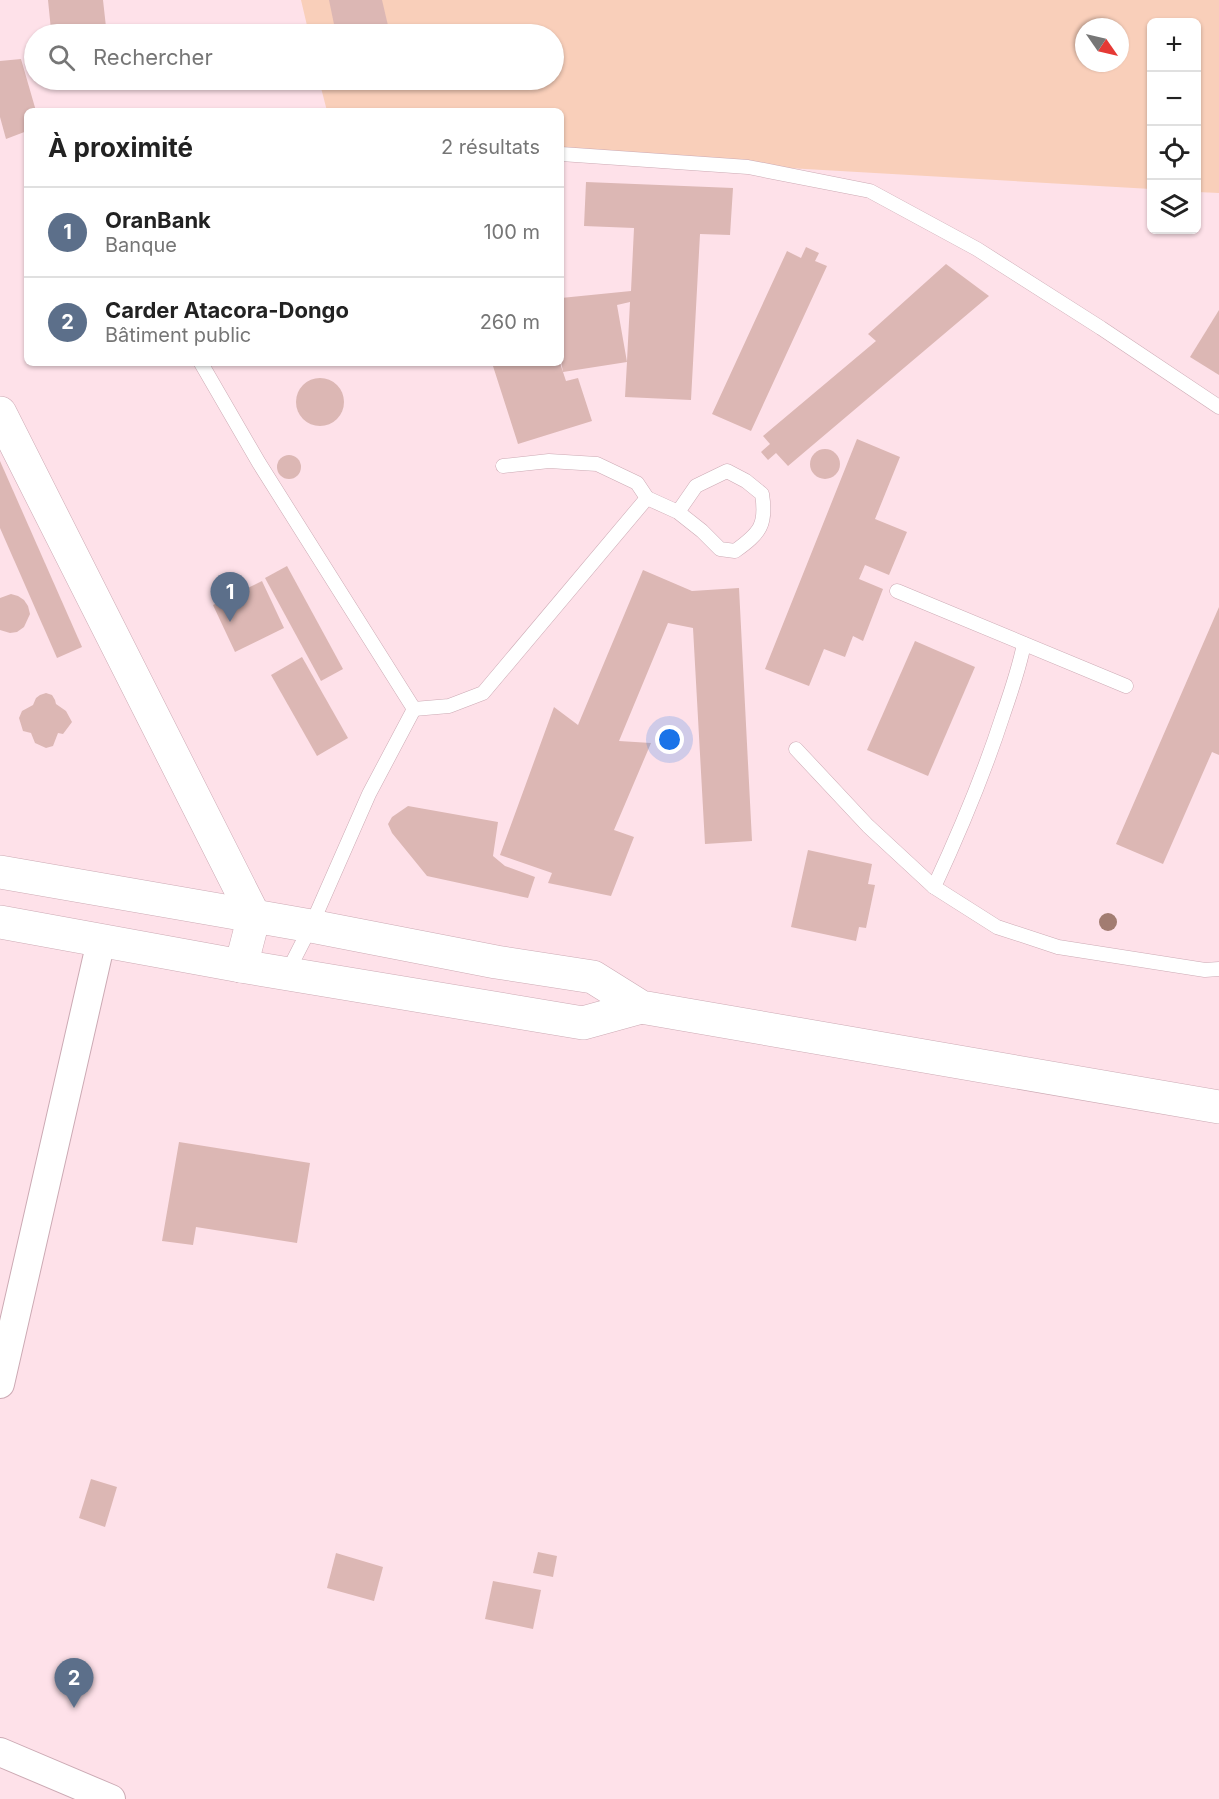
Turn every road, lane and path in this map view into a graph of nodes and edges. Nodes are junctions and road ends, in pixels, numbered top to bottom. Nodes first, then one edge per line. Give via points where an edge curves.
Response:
1 (564, 154) edge
2 (203, 366) edge
3 (1219, 407) edge
4 (0, 413) edge
5 (503, 466) dead end
6 (647, 498) junction
7 (678, 512) junction
8 (897, 591) dead end
9 (1024, 645) junction
10 (1126, 686) dead end
11 (414, 709) junction
12 (796, 749) dead end
13 (0, 872) edge
14 (934, 887) junction
15 (254, 916) junction
16 (0, 922) edge
17 (311, 926) junction
18 (101, 941) junction
19 (241, 966) junction
20 (1219, 969) edge
21 (287, 973) junction
22 (641, 1007) junction
23 (1219, 1107) edge
24 (0, 1384) edge
25 (0, 1752) edge
26 (111, 1799) edge

1 - 3 lane via 748,167 870,191 977,249
2 - 11 lane
4 - 15 main road
5 - 6 lane via 549,461 597,464 637,483
6 - 7 lane
6 - 11 lane via 483,693 449,706
7 - 7 lane via 720,549 735,551 750,540 765,512 762,494 727,471 696,486
8 - 9 lane
9 - 10 lane
9 - 14 lane via 992,750
11 - 17 lane via 369,794
12 - 14 lane via 868,826
13 - 15 main road
14 - 20 lane via 997,927 1059,947
15 - 17 main road
15 - 19 main road
16 - 18 main road
17 - 21 lane
17 - 22 main road via 593,977
18 - 19 main road
18 - 24 street
19 - 21 main road
21 - 22 main road via 583,1023
22 - 23 main road
25 - 26 street

